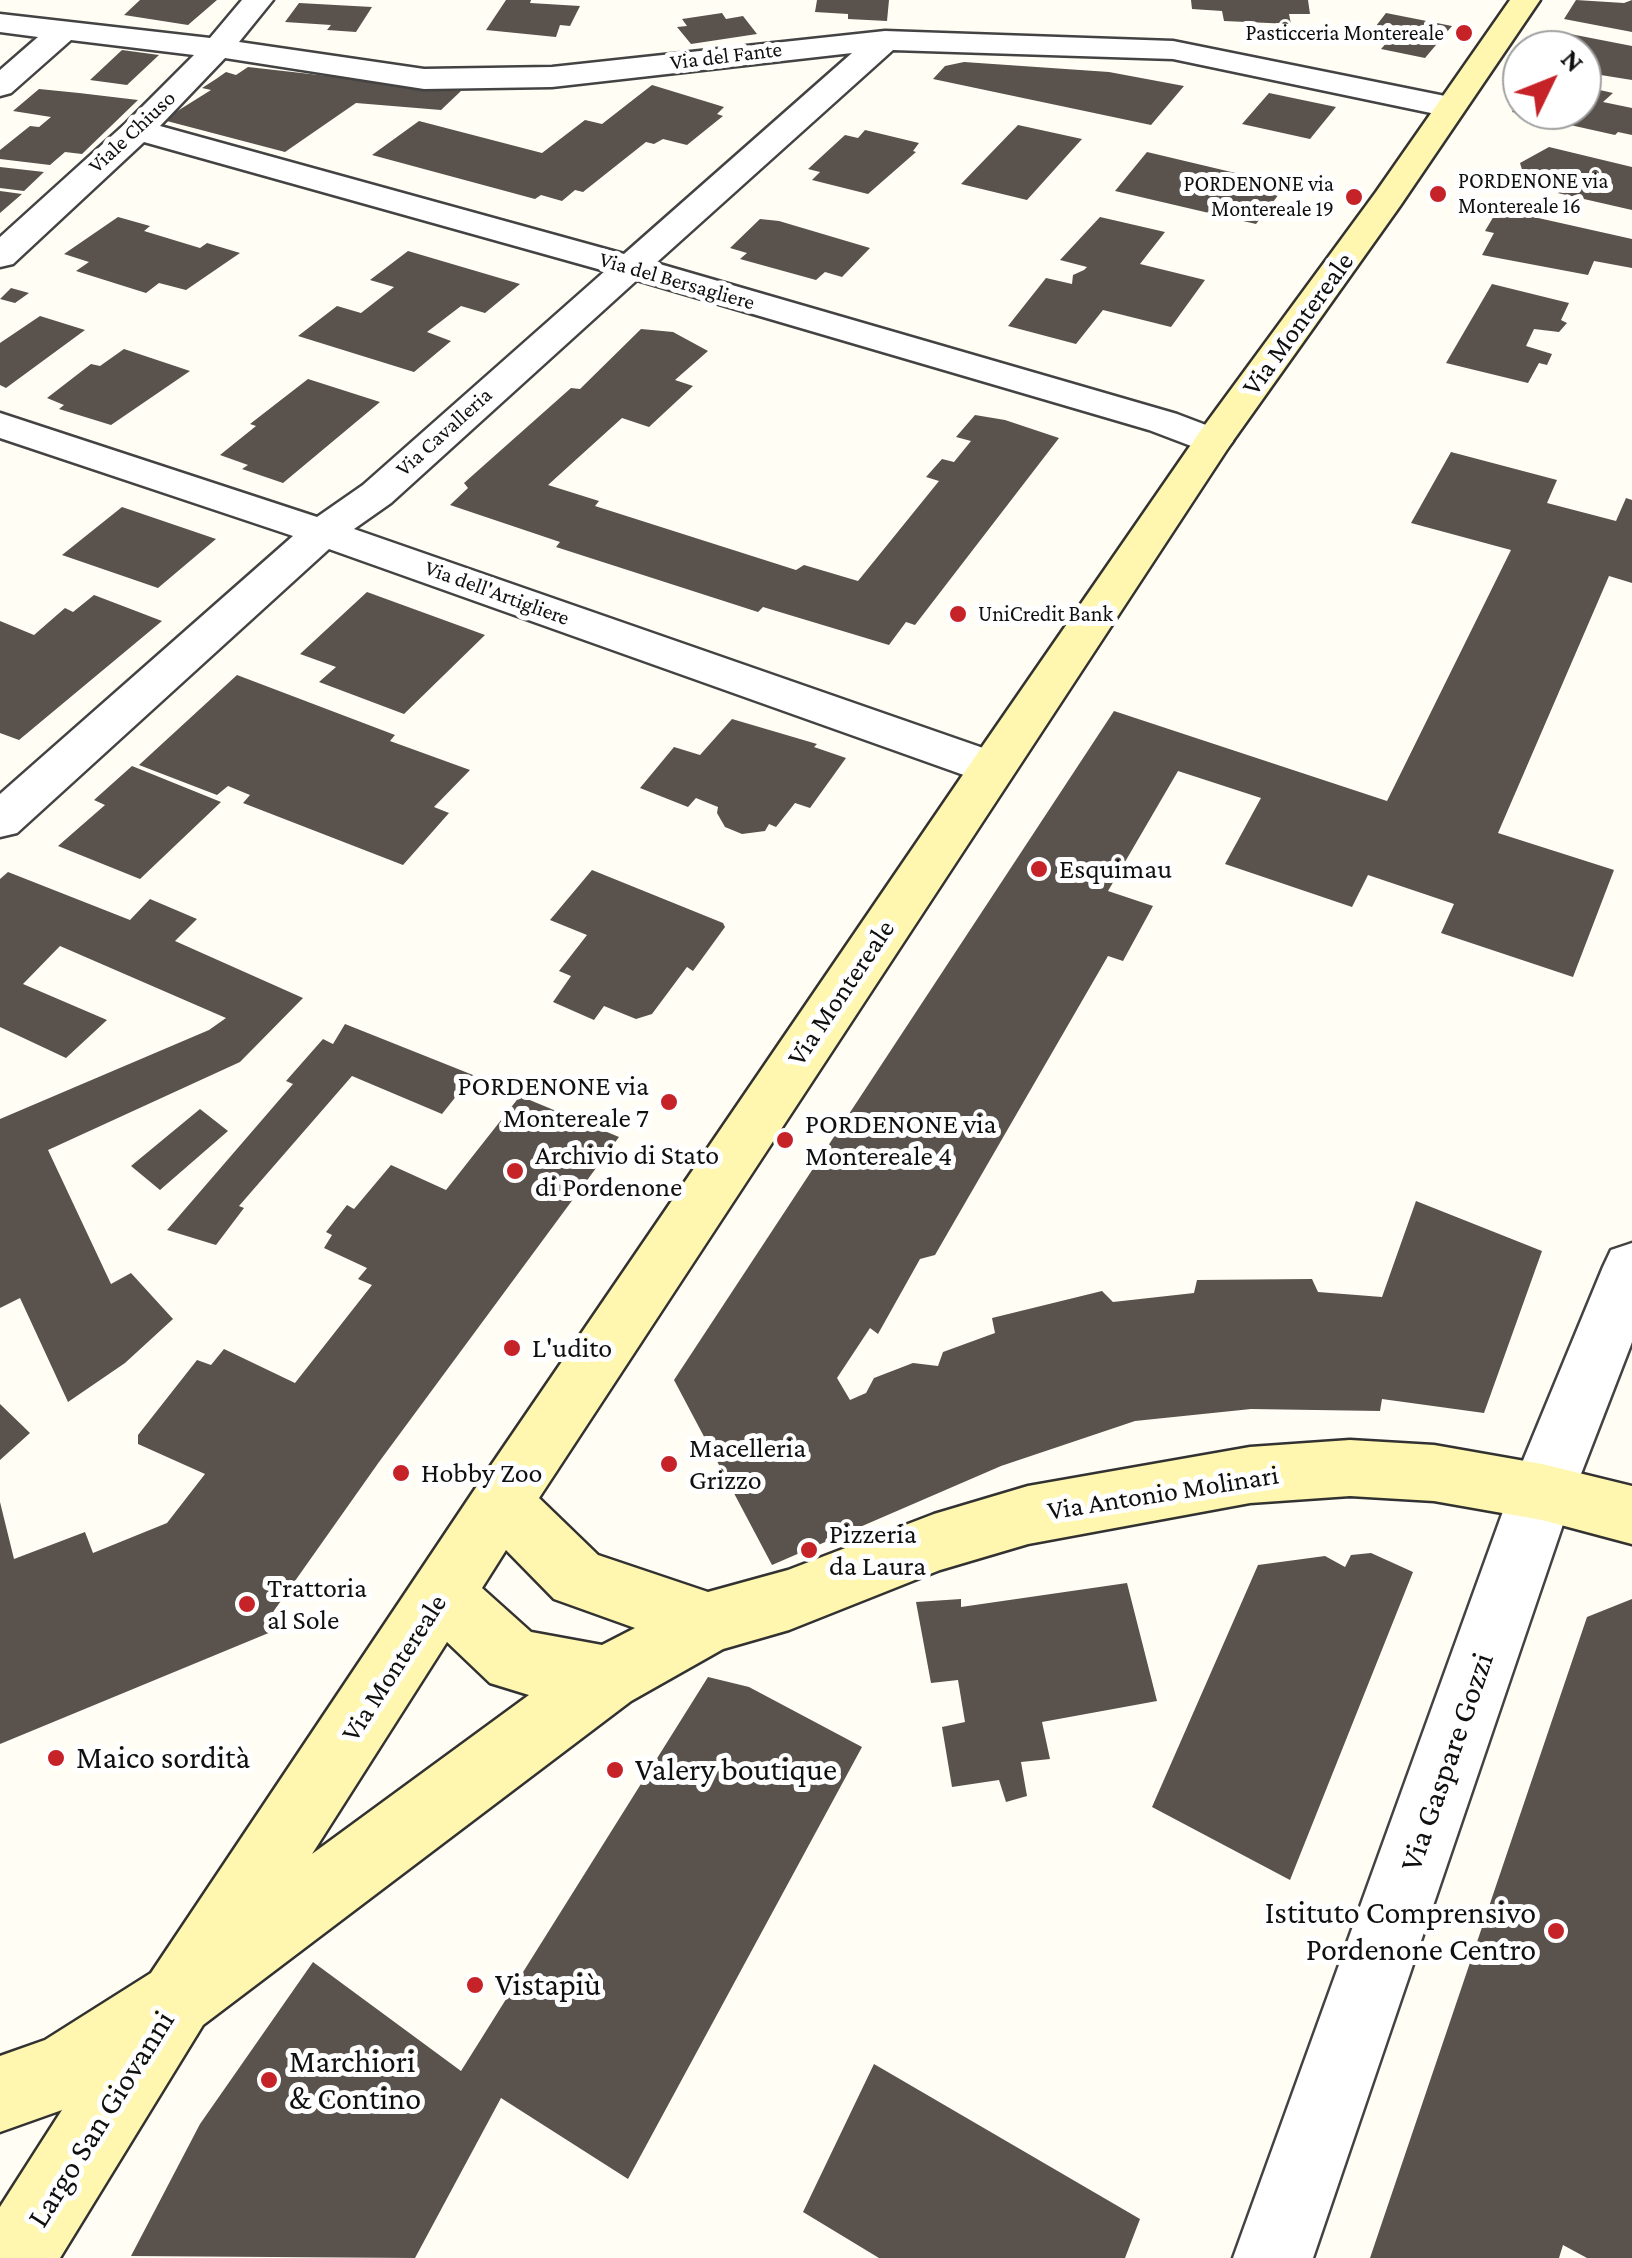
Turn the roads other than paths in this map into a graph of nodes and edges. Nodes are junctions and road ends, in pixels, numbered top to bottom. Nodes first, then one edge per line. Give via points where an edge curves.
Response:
1 (258, 0) edge
2 (1524, 0) edge
3 (0, 24) edge
4 (63, 31) junction
5 (885, 40) junction
6 (218, 48) junction
7 (0, 86) edge
8 (1450, 108) junction
9 (138, 130) junction
10 (0, 256) edge
11 (628, 266) junction
12 (0, 425) edge
13 (1214, 441) junction
14 (322, 532) junction
15 (992, 768) junction
16 (0, 821) edge
17 (1632, 1267) edge
18 (1542, 1492) junction
19 (501, 1503) junction
20 (1632, 1515) edge
21 (442, 1594) junction
22 (708, 1624) junction
23 (607, 1678) junction
24 (176, 1999) junction
25 (0, 2094) edge
26 (14, 2258) edge
27 (1273, 2258) edge

1 - 6 street, Viale Chiuso
2 - 8 main road, Via Montereale
3 - 4 street, Via del Fante
4 - 6 street, Via del Fante
4 - 7 street
5 - 6 street, Via del Fante via 552,77 424,79
5 - 8 street, Via del Fante via 1173,50
5 - 11 street, Via Cavalleria
6 - 9 street, Viale Chiuso
8 - 13 main road, Via Montereale
9 - 10 street, Viale Chiuso
9 - 11 street, Via del Bersagliere
11 - 13 street, Via del Bersagliere
11 - 14 street, Via Cavalleria via 377,494
12 - 14 street, Via dell'Artigliere
13 - 15 main road, Via Montereale
14 - 15 street, Via dell'Artigliere
14 - 16 street, Via Cavalleria
15 - 19 main road, Via Montereale
17 - 18 street, Via Gaspare Gozzi
18 - 20 main road, Via Antonio Molinari
18 - 22 main road, Via Antonio Molinari via 1434,1473 1350,1468 1128,1494 934,1543
18 - 27 street, Via Gaspare Gozzi
19 - 21 main road, Via Montereale
19 - 22 main road via 577,1578
21 - 23 main road via 514,1661
21 - 24 main road, Via Montereale
22 - 23 main road, Via Antonio Molinari
23 - 24 main road, Via Antonio Molinari
24 - 25 main road, Largo San Giovanni via 66,2071
24 - 26 main road, Largo San Giovanni

